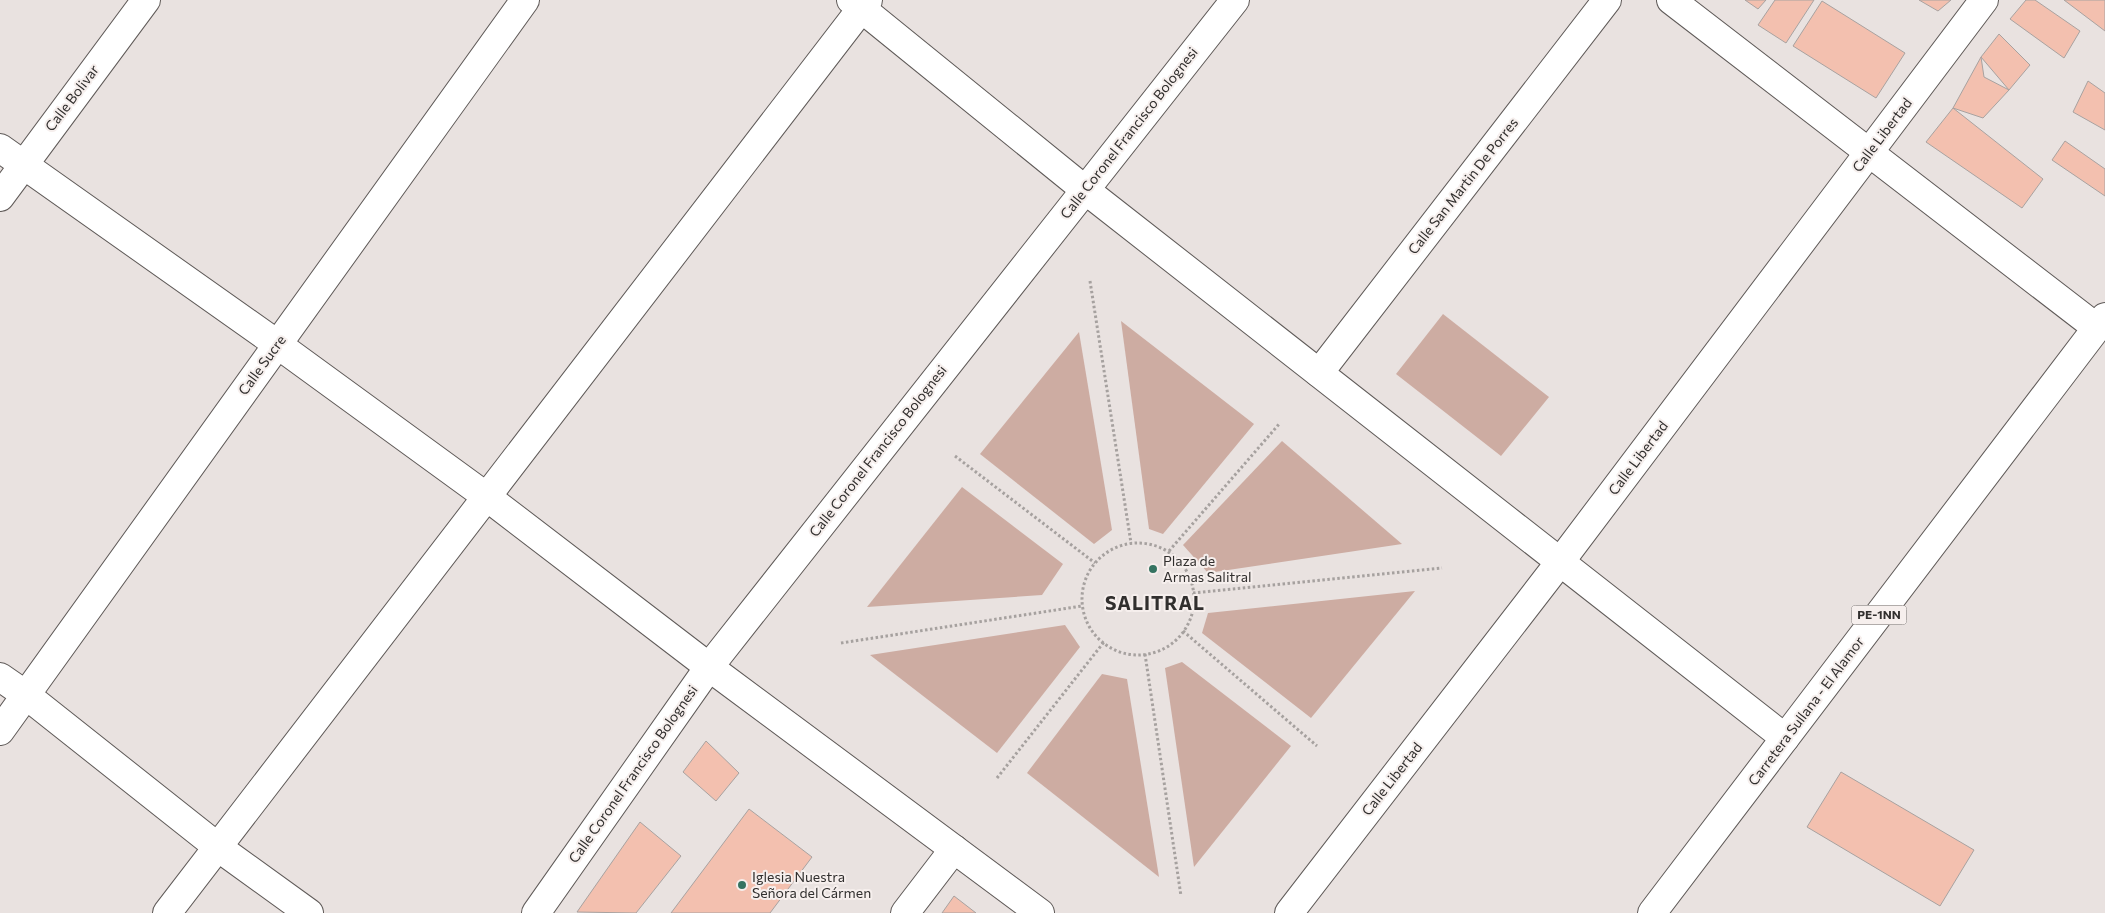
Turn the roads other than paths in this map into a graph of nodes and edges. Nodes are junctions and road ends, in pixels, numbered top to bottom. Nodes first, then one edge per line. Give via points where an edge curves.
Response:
1 (146, 0) edge
2 (525, 0) edge
3 (1234, 0) edge
4 (1607, 0) edge
5 (1671, 0) edge
6 (1984, 0) edge
7 (860, 3) edge
8 (0, 148) edge
9 (1869, 152) junction
10 (23, 164) junction
11 (1084, 189) junction
12 (0, 197) edge
13 (2101, 323) edge
14 (278, 344) junction
15 (1319, 373) junction
16 (487, 497) junction
17 (1560, 562) junction
18 (709, 667) junction
19 (0, 677) edge
20 (26, 695) junction
21 (0, 731) edge
22 (1785, 738) junction
23 (219, 848) junction
24 (954, 849) junction
25 (167, 913) edge
26 (309, 913) edge
27 (536, 913) edge
28 (905, 913) edge
29 (1040, 913) edge
30 (1289, 913) edge
31 (1652, 913) edge

1 - 10 main road, Calle Bolivar
2 - 14 main road, Calle Sucre
3 - 11 main road, Calle Coronel Francisco Bolognesi
4 - 15 main road, Calle San Martin De Porres
5 - 9 main road
6 - 9 main road, Calle Libertad
7 - 11 main road
7 - 16 main road
8 - 10 main road
9 - 13 main road
9 - 17 main road, Calle Libertad
10 - 12 main road, Calle Bolivar
10 - 14 main road
11 - 15 main road
11 - 18 main road, Calle Coronel Francisco Bolognesi
13 - 22 main road, Carretera Sullana - El Alamor / PE-1NN
14 - 16 main road
14 - 20 main road, Calle Sucre
15 - 17 main road
16 - 18 main road
16 - 23 main road
17 - 22 main road
17 - 30 main road, Calle Libertad
18 - 24 main road
18 - 27 main road, Calle Coronel Francisco Bolognesi
19 - 20 main road
20 - 21 main road, Calle Sucre
20 - 23 main road
22 - 31 main road, Carretera Sullana - El Alamor / PE-1NN
23 - 25 main road
23 - 26 main road
24 - 28 main road
24 - 29 main road

